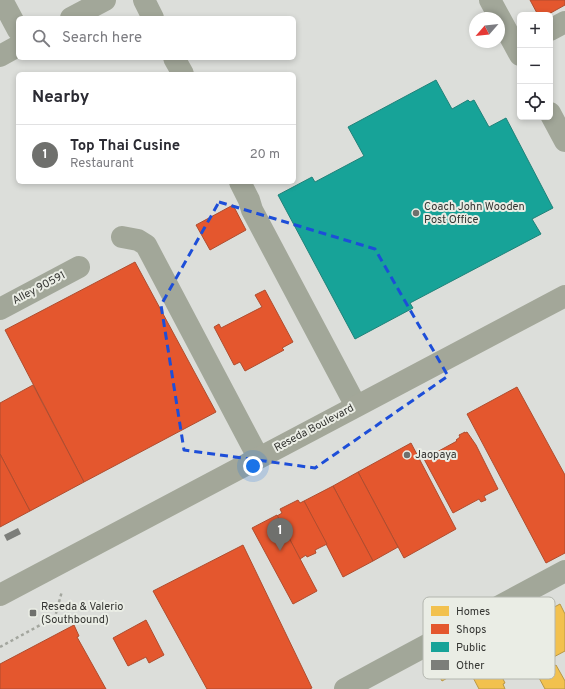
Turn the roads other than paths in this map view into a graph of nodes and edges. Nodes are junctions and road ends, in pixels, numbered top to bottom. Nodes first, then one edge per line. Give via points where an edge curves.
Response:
1 (2, 0) edge
2 (105, 0) edge
3 (144, 0) edge
4 (490, 0) edge
5 (75, 16) edge
6 (152, 16) edge
7 (565, 22) edge
8 (16, 26) edge
9 (553, 28) edge
10 (16, 47) edge
11 (518, 48) edge
12 (0, 56) edge
13 (175, 60) edge
14 (182, 72) edge
15 (553, 118) edge
16 (565, 141) edge
17 (241, 184) edge
18 (122, 237) dead end
19 (79, 267) dead end
20 (565, 296) edge
21 (0, 310) edge
22 (356, 406) junction
23 (258, 457) junction
24 (565, 571) edge
25 (0, 595) edge
26 (517, 597) edge
27 (423, 647) edge
28 (345, 689) edge

1 - 8 street
2 - 5 street
3 - 6 street
4 - 11 street
7 - 9 street
10 - 12 street
13 - 14 street
15 - 16 street
17 - 22 street via 252,210
18 - 23 street via 138,240 146,245
19 - 21 street, Alley 90591
20 - 22 main road, Reseda Boulevard
22 - 23 main road, Reseda Boulevard
23 - 25 main road, Reseda Boulevard
24 - 26 street
27 - 28 street

